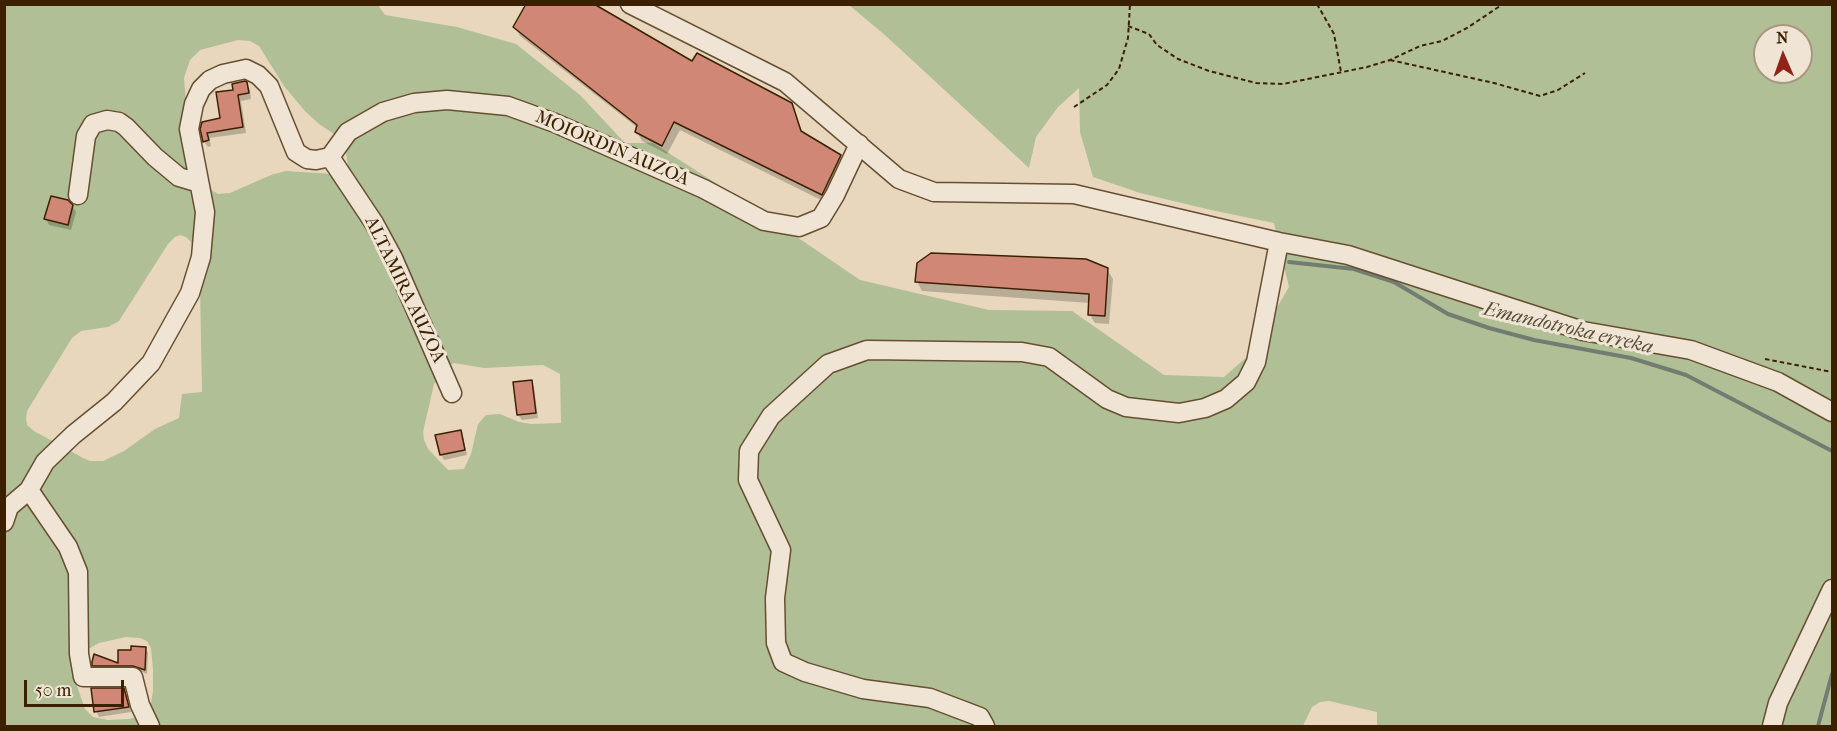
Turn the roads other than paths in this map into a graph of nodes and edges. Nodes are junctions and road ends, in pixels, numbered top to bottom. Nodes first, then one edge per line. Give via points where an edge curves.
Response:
1 (630, 4) edge
2 (859, 144) junction
3 (330, 157) junction
4 (200, 183) junction
5 (78, 195) dead end
6 (1279, 242) junction
7 (452, 393) dead end
8 (1833, 412) edge
9 (29, 490) junction
10 (4, 522) edge
11 (1833, 589) edge
12 (150, 726) edge
13 (985, 726) edge
14 (1772, 726) edge

1 - 2 street via 785,82
2 - 3 street, MOIORDIN AUZOA via 821,218 799,227 764,221 704,189 508,106 447,100 393,109 348,132
2 - 6 street via 899,179 934,192 1069,193
3 - 4 street via 307,159 296,152 269,86 246,69 210,80 194,104 189,129
3 - 7 street, ALTAMIRA AUZOA via 388,250
4 - 5 street via 179,177 126,127 107,120 93,124 86,136
4 - 9 street via 205,212 201,257 190,293 151,363 114,402 45,462
6 - 8 street via 1348,255 1583,331 1691,350 1778,382
6 - 13 street via 1256,362 1246,382 1226,399 1205,408 1179,413 1126,407 1107,399 1049,357 1022,352 867,350 828,364 771,416 755,442 749,452 748,480 781,550 775,598 776,642 783,662 863,689 930,698 980,717
9 - 10 street via 9,507
9 - 12 street via 68,548 78,572 82,677 133,677
11 - 14 street via 1778,703

